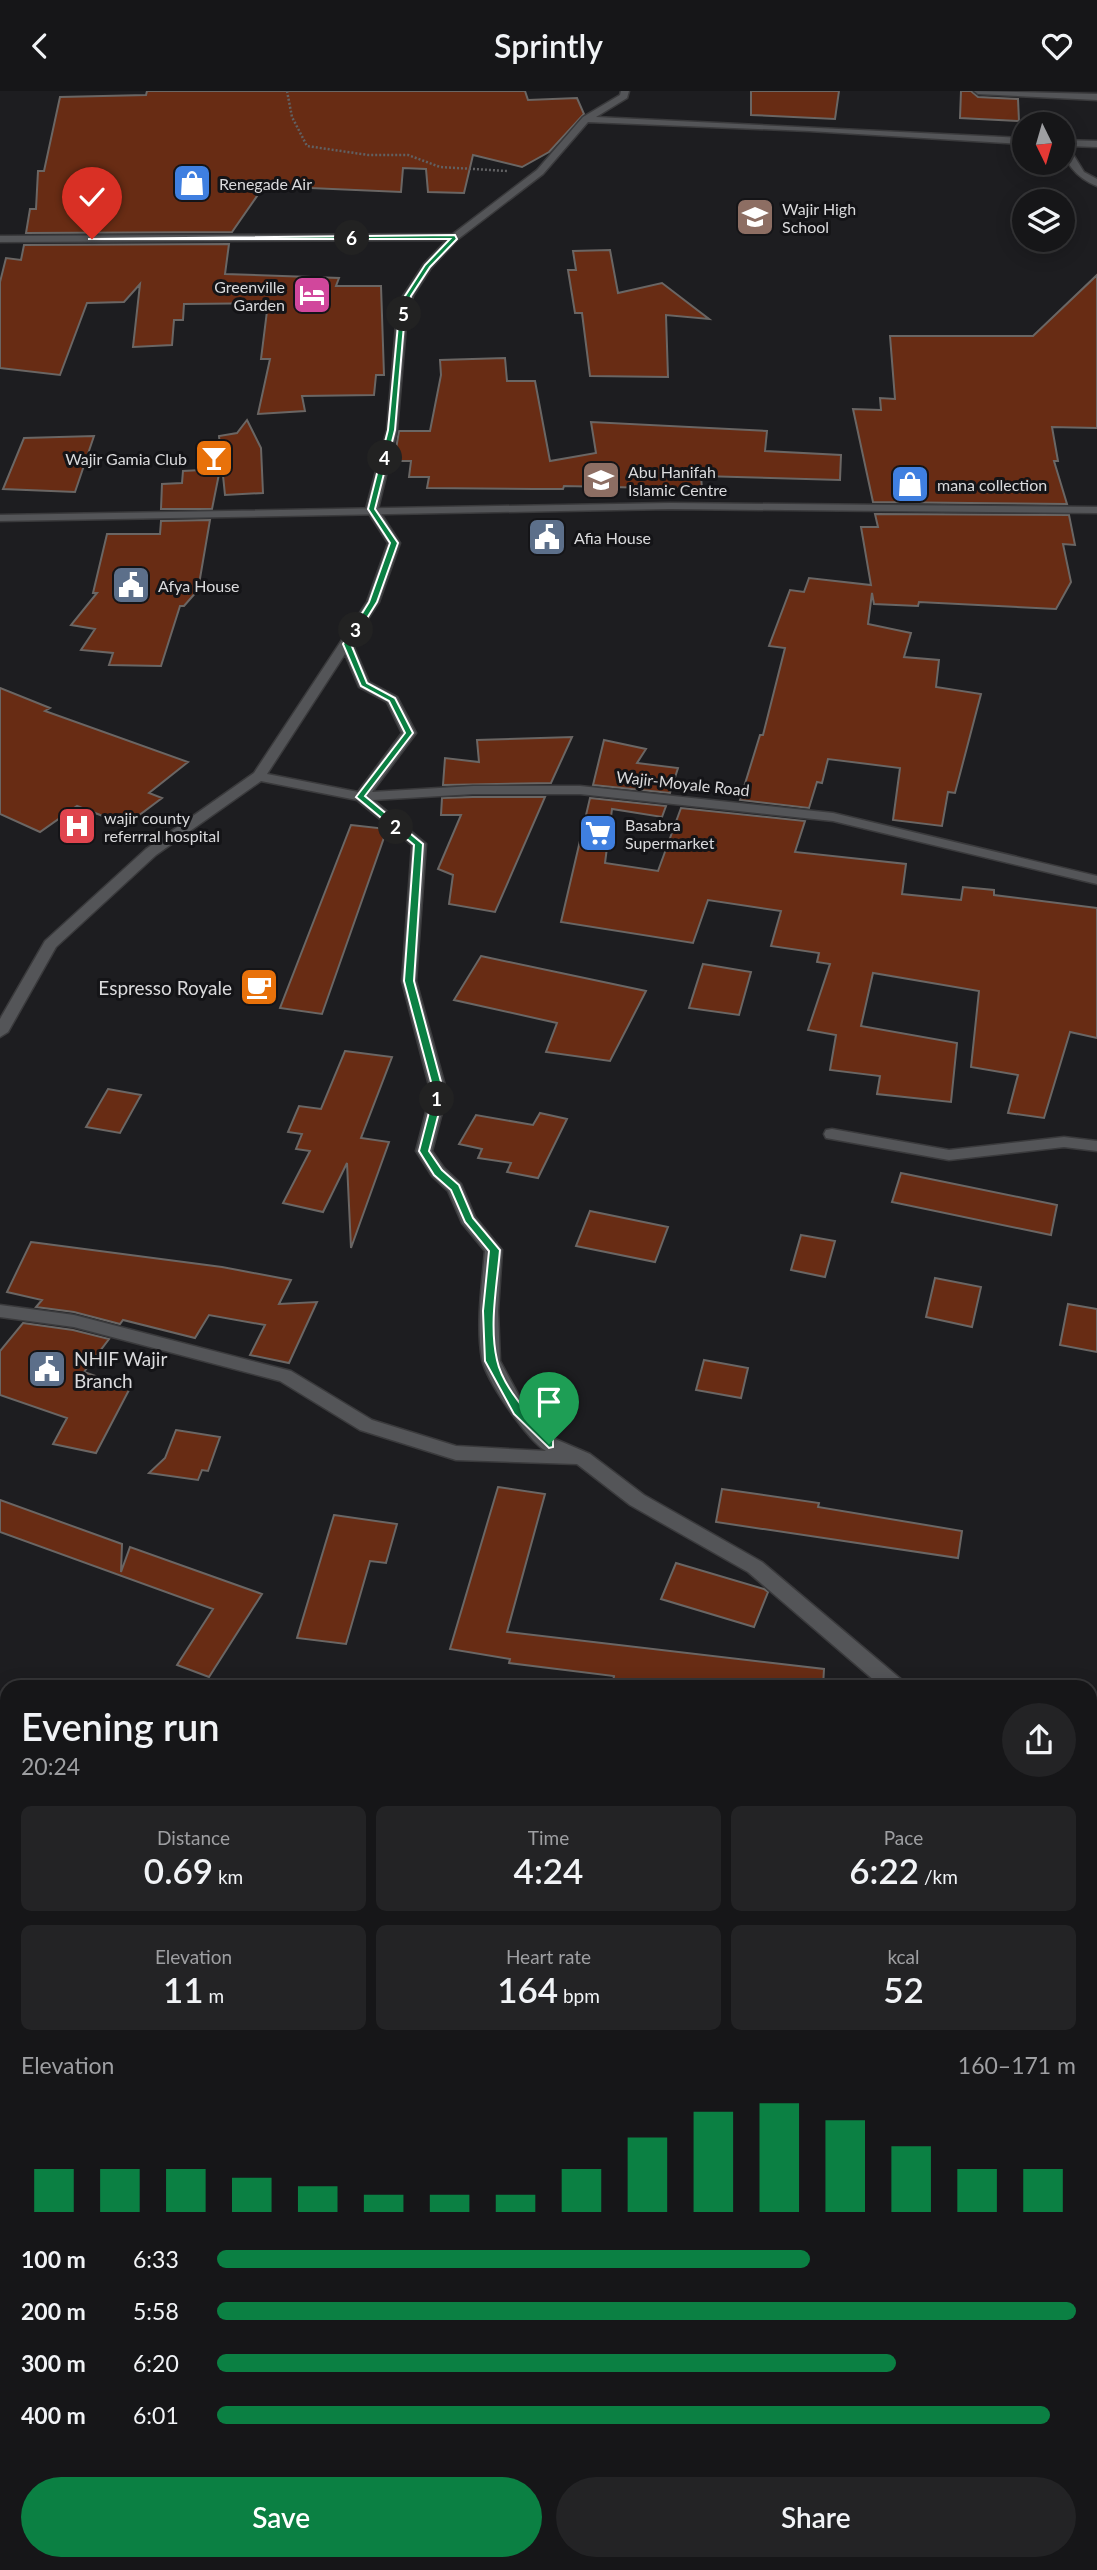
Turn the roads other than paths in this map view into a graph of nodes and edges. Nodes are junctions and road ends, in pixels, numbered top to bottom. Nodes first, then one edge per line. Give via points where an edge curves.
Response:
1 (625, 91) edge
2 (978, 91) edge
3 (1097, 97) edge
4 (586, 119) junction
5 (1012, 140) edge
6 (1097, 144) edge
7 (1097, 183) edge
8 (455, 237) junction
9 (0, 239) edge
10 (372, 509) junction
11 (1097, 510) edge
12 (0, 518) edge
13 (347, 644) junction
14 (259, 776) junction
15 (360, 797) junction
16 (1097, 880) edge
17 (0, 1032) edge
18 (832, 1134) dead end
19 (1097, 1146) edge
20 (0, 1311) edge
21 (583, 1459) junction
22 (888, 1680) edge

1 - 4 street
2 - 3 street
4 - 5 street
4 - 8 street via 540,173
6 - 7 street via 1062,143 1080,174
8 - 9 street
8 - 10 street via 408,296 401,325 392,430
10 - 11 street
10 - 12 street
10 - 13 street via 394,543 373,602
13 - 14 street
13 - 15 street via 364,684 392,699 409,733
14 - 15 street, Wajir-Moyale Road
14 - 17 street via 150,852 50,944
15 - 16 street, Wajir-Moyale Road via 580,790 833,817
15 - 21 street via 419,844 409,981 439,1093 424,1151 456,1188 468,1219 494,1250 491,1361 518,1411 549,1444
18 - 19 street via 949,1155 1064,1142
20 - 21 street via 74,1321 285,1376 366,1425 456,1453
21 - 22 street via 637,1500 755,1567

